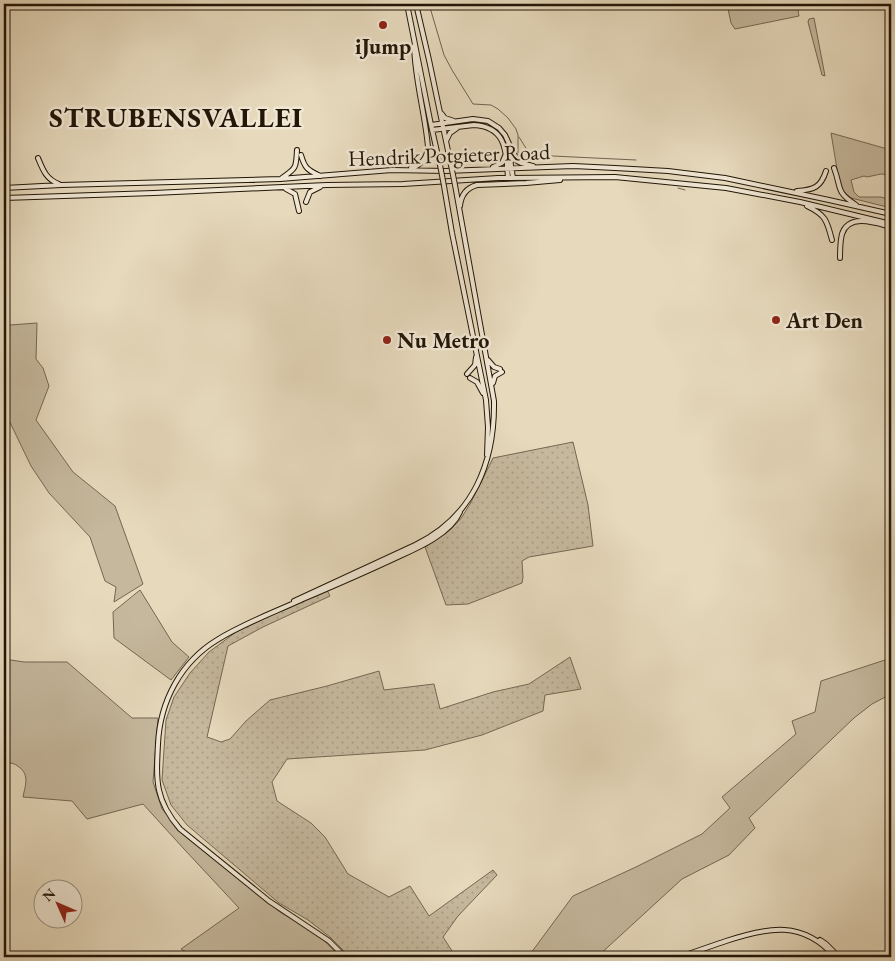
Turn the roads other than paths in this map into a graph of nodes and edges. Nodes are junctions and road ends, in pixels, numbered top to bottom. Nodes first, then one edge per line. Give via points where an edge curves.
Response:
1 (407, 4) edge
2 (416, 4) edge
3 (414, 35) junction
4 (438, 109) junction
5 (456, 122) junction
6 (443, 126) junction
7 (464, 126) junction
8 (432, 128) junction
9 (508, 141) junction
10 (446, 142) junction
11 (297, 150) dead end
12 (506, 154) junction
13 (301, 155) dead end
14 (38, 158) dead end
15 (541, 168) junction
16 (834, 168) dead end
17 (485, 169) junction
18 (510, 169) junction
19 (392, 170) junction
20 (826, 171) dead end
21 (321, 176) junction
22 (585, 177) junction
23 (511, 178) junction
24 (280, 179) junction
25 (61, 185) junction
26 (326, 185) junction
27 (4, 188) edge
28 (282, 188) junction
29 (790, 192) junction
30 (4, 198) edge
31 (306, 202) dead end
32 (800, 202) junction
33 (860, 207) junction
34 (299, 211) dead end
35 (891, 214) edge
36 (462, 223) junction
37 (891, 226) edge
38 (832, 240) dead end
39 (840, 258) dead end
40 (476, 352) junction
41 (485, 356) junction
42 (492, 388) junction
43 (486, 400) junction
44 (487, 457) junction
45 (345, 957) edge
46 (679, 957) edge
47 (837, 957) edge

1 - 3 main road
2 - 4 main road
3 - 8 main road
3 - 19 main road via 414,58 428,152 415,166
4 - 5 main road via 445,118
4 - 6 main road
5 - 6 main road
5 - 9 main road via 488,121 499,128
6 - 7 main road
6 - 8 main road
6 - 10 main road
7 - 10 main road via 452,131
7 - 12 main road via 480,125 491,129 500,136
8 - 40 main road, bridge
9 - 15 main road via 518,162
9 - 18 main road
10 - 36 main road, bridge
11 - 24 main road via 295,168
12 - 17 main road via 499,165
12 - 18 main road
13 - 21 main road via 306,167
14 - 25 main road via 46,176
15 - 18 main road, Hendrik Potgieter Road
15 - 29 main road, Hendrik Potgieter Road via 573,166 668,171 725,178
16 - 33 main road via 842,194
17 - 18 main road, Hendrik Potgieter Road
17 - 19 main road, Hendrik Potgieter Road
18 - 23 main road
19 - 21 main road, Hendrik Potgieter Road
20 - 29 main road via 816,188
21 - 24 main road, Hendrik Potgieter Road
22 - 23 main road, Hendrik Potgieter Road
22 - 32 main road, Hendrik Potgieter Road via 726,188
22 - 36 main road via 477,185 465,192 461,199
23 - 26 main road, Hendrik Potgieter Road
24 - 25 main road, Hendrik Potgieter Road
25 - 27 main road, Hendrik Potgieter Road
26 - 28 main road, Hendrik Potgieter Road
26 - 31 main road via 310,192
28 - 30 main road, Hendrik Potgieter Road
28 - 34 main road via 295,194
29 - 33 main road, Hendrik Potgieter Road
32 - 37 main road, Hendrik Potgieter Road
32 - 38 main road via 823,216
33 - 35 main road, Hendrik Potgieter Road
36 - 41 main road
37 - 39 main road via 862,221 850,224 843,233
40 - 43 main road
40 - 43 main road via 469,376 476,381
41 - 42 main road
41 - 42 main road via 492,366 501,370 494,378
42 - 44 main road via 494,427
43 - 44 main road
44 - 45 main road via 470,498 442,528 425,540 302,596 216,640 181,674 160,719 158,785 164,806 174,822 269,901 329,940
46 - 47 main road via 775,929 801,933

